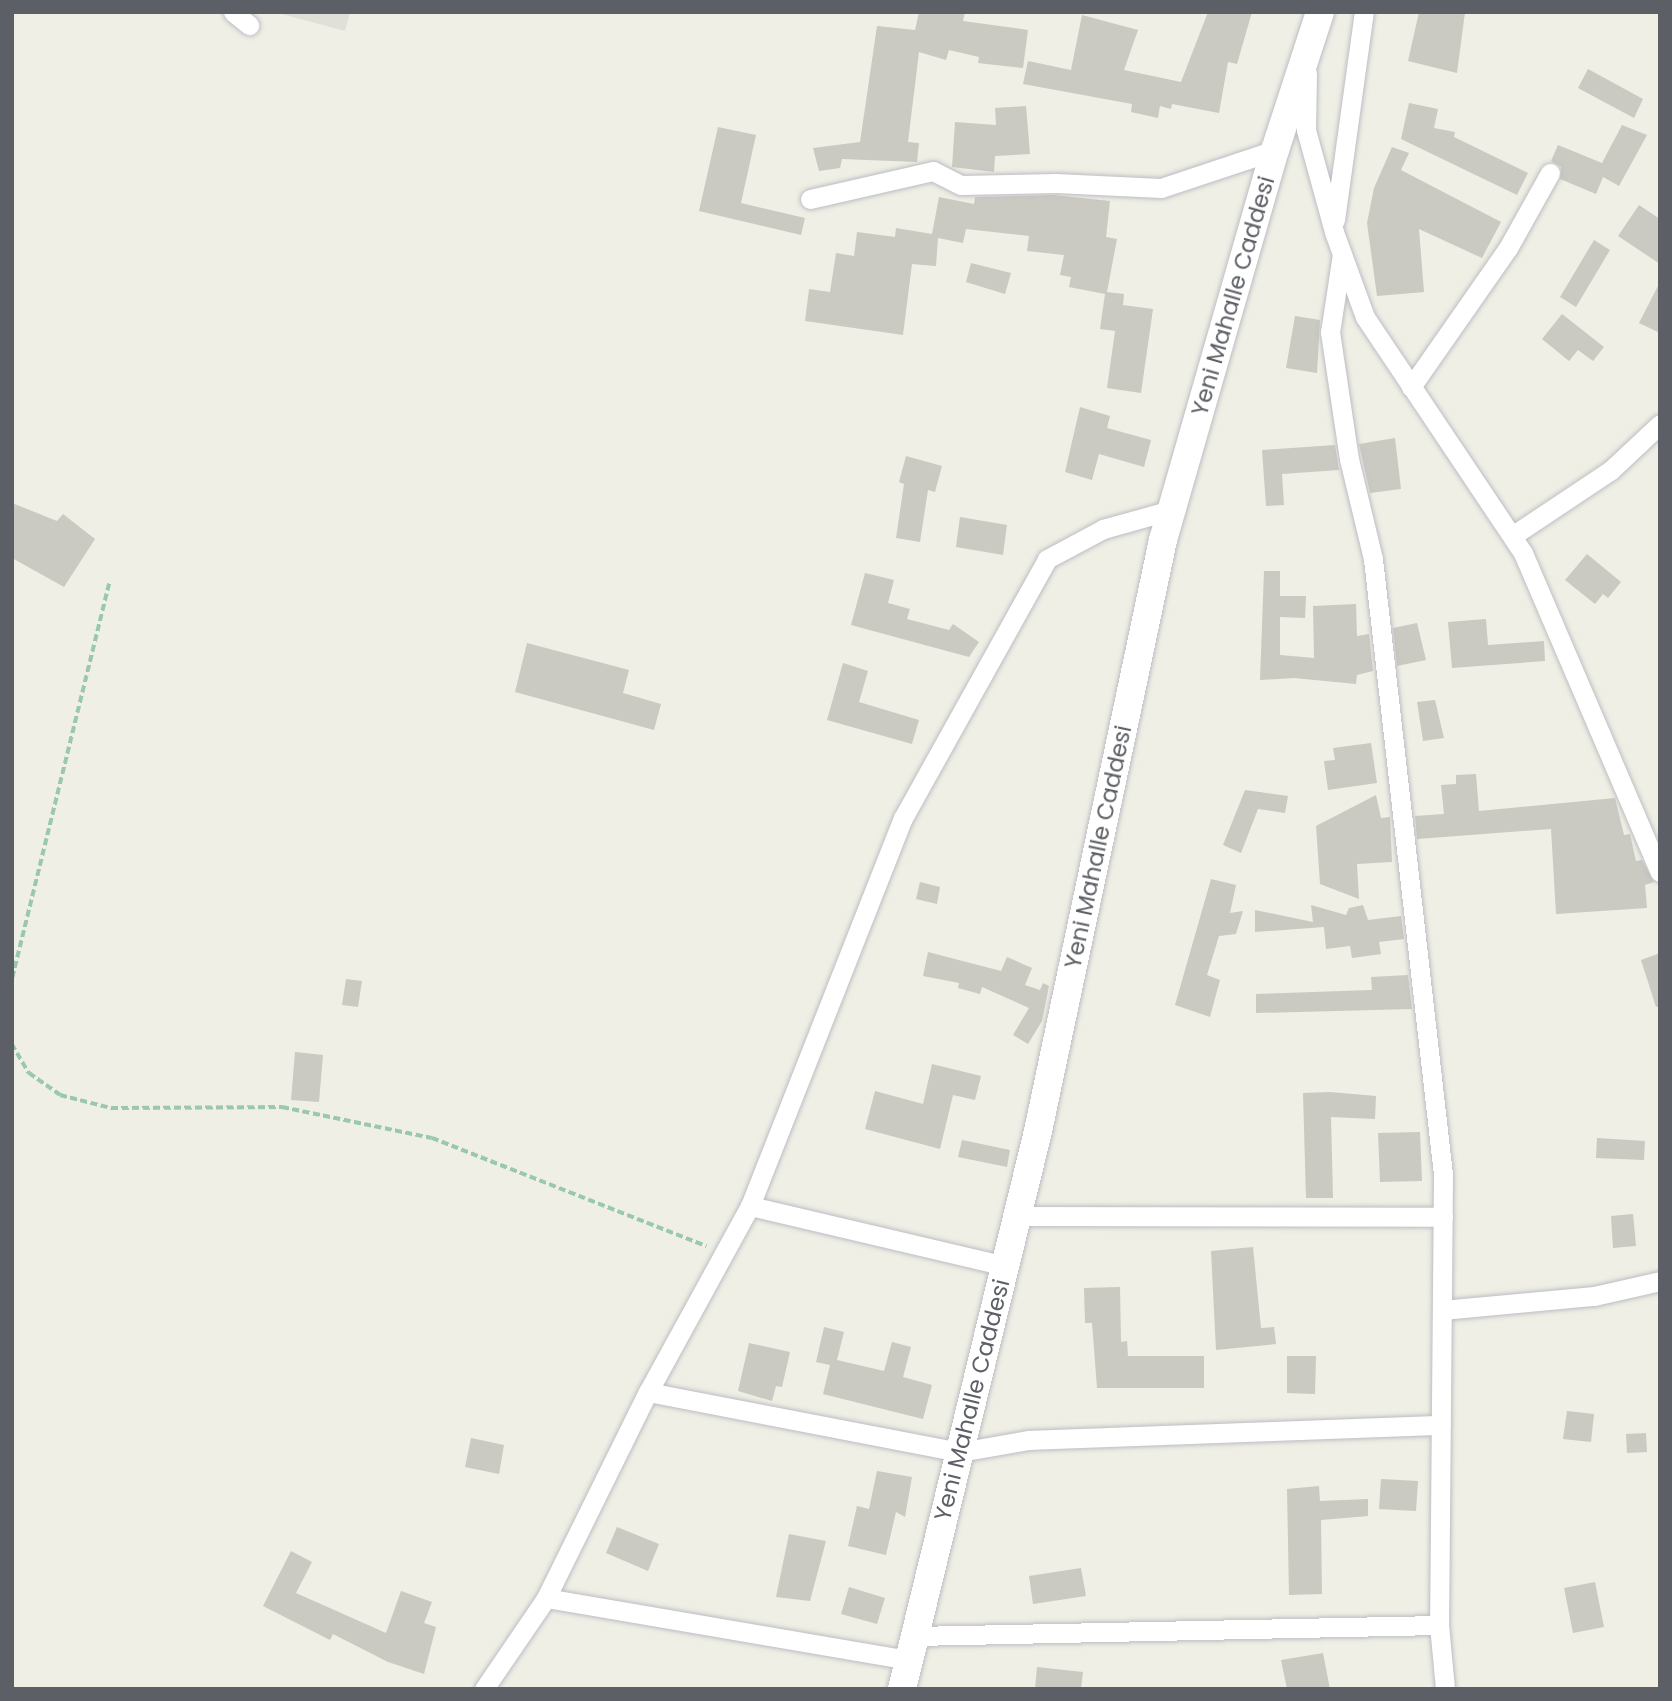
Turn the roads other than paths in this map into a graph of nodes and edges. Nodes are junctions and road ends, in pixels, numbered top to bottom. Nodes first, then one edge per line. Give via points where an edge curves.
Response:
1 (233, 12) edge
2 (1320, 12) edge
3 (1364, 12) edge
4 (249, 25) dead end
5 (1308, 53) junction
6 (1275, 150) junction
7 (1550, 173) dead end
8 (810, 199) dead end
9 (1334, 232) junction
10 (1342, 254) junction
11 (1411, 387) junction
12 (1660, 424) edge
13 (1171, 510) junction
14 (1512, 536) junction
15 (1660, 872) edge
16 (750, 1206) junction
17 (1017, 1216) junction
18 (1443, 1217) junction
19 (1005, 1266) junction
20 (1660, 1281) edge
21 (1442, 1310) junction
22 (648, 1392) junction
23 (1441, 1426) junction
24 (960, 1452) junction
25 (546, 1598) junction
26 (1439, 1625) junction
27 (911, 1648) junction
28 (484, 1689) edge
29 (902, 1689) edge
30 (1445, 1689) edge

1 - 4 street
2 - 5 street, Yeni Mahalle Caddesi
3 - 9 street
5 - 6 street, Yeni Mahalle Caddesi
5 - 9 street via 1306,130
6 - 8 street via 1161,188 961,185 933,171
6 - 13 street, Yeni Mahalle Caddesi
7 - 11 street via 1508,248
9 - 10 street
10 - 11 street via 1365,317
10 - 18 street via 1330,332 1349,458 1373,559 1443,1174
11 - 14 street
12 - 14 street via 1611,470
13 - 16 street via 1103,529 1047,559 903,818
13 - 17 street, Yeni Mahalle Caddesi
14 - 15 street
16 - 19 street
16 - 22 street
17 - 18 street
17 - 19 street, Yeni Mahalle Caddesi
18 - 21 street
19 - 24 street, Yeni Mahalle Caddesi
20 - 21 street via 1594,1296
21 - 23 street
22 - 24 street
22 - 25 street
23 - 24 street via 1029,1440
23 - 26 street
24 - 27 street, Yeni Mahalle Caddesi
25 - 27 street
25 - 28 street
26 - 27 street
26 - 30 street
27 - 29 street, Yeni Mahalle Caddesi

